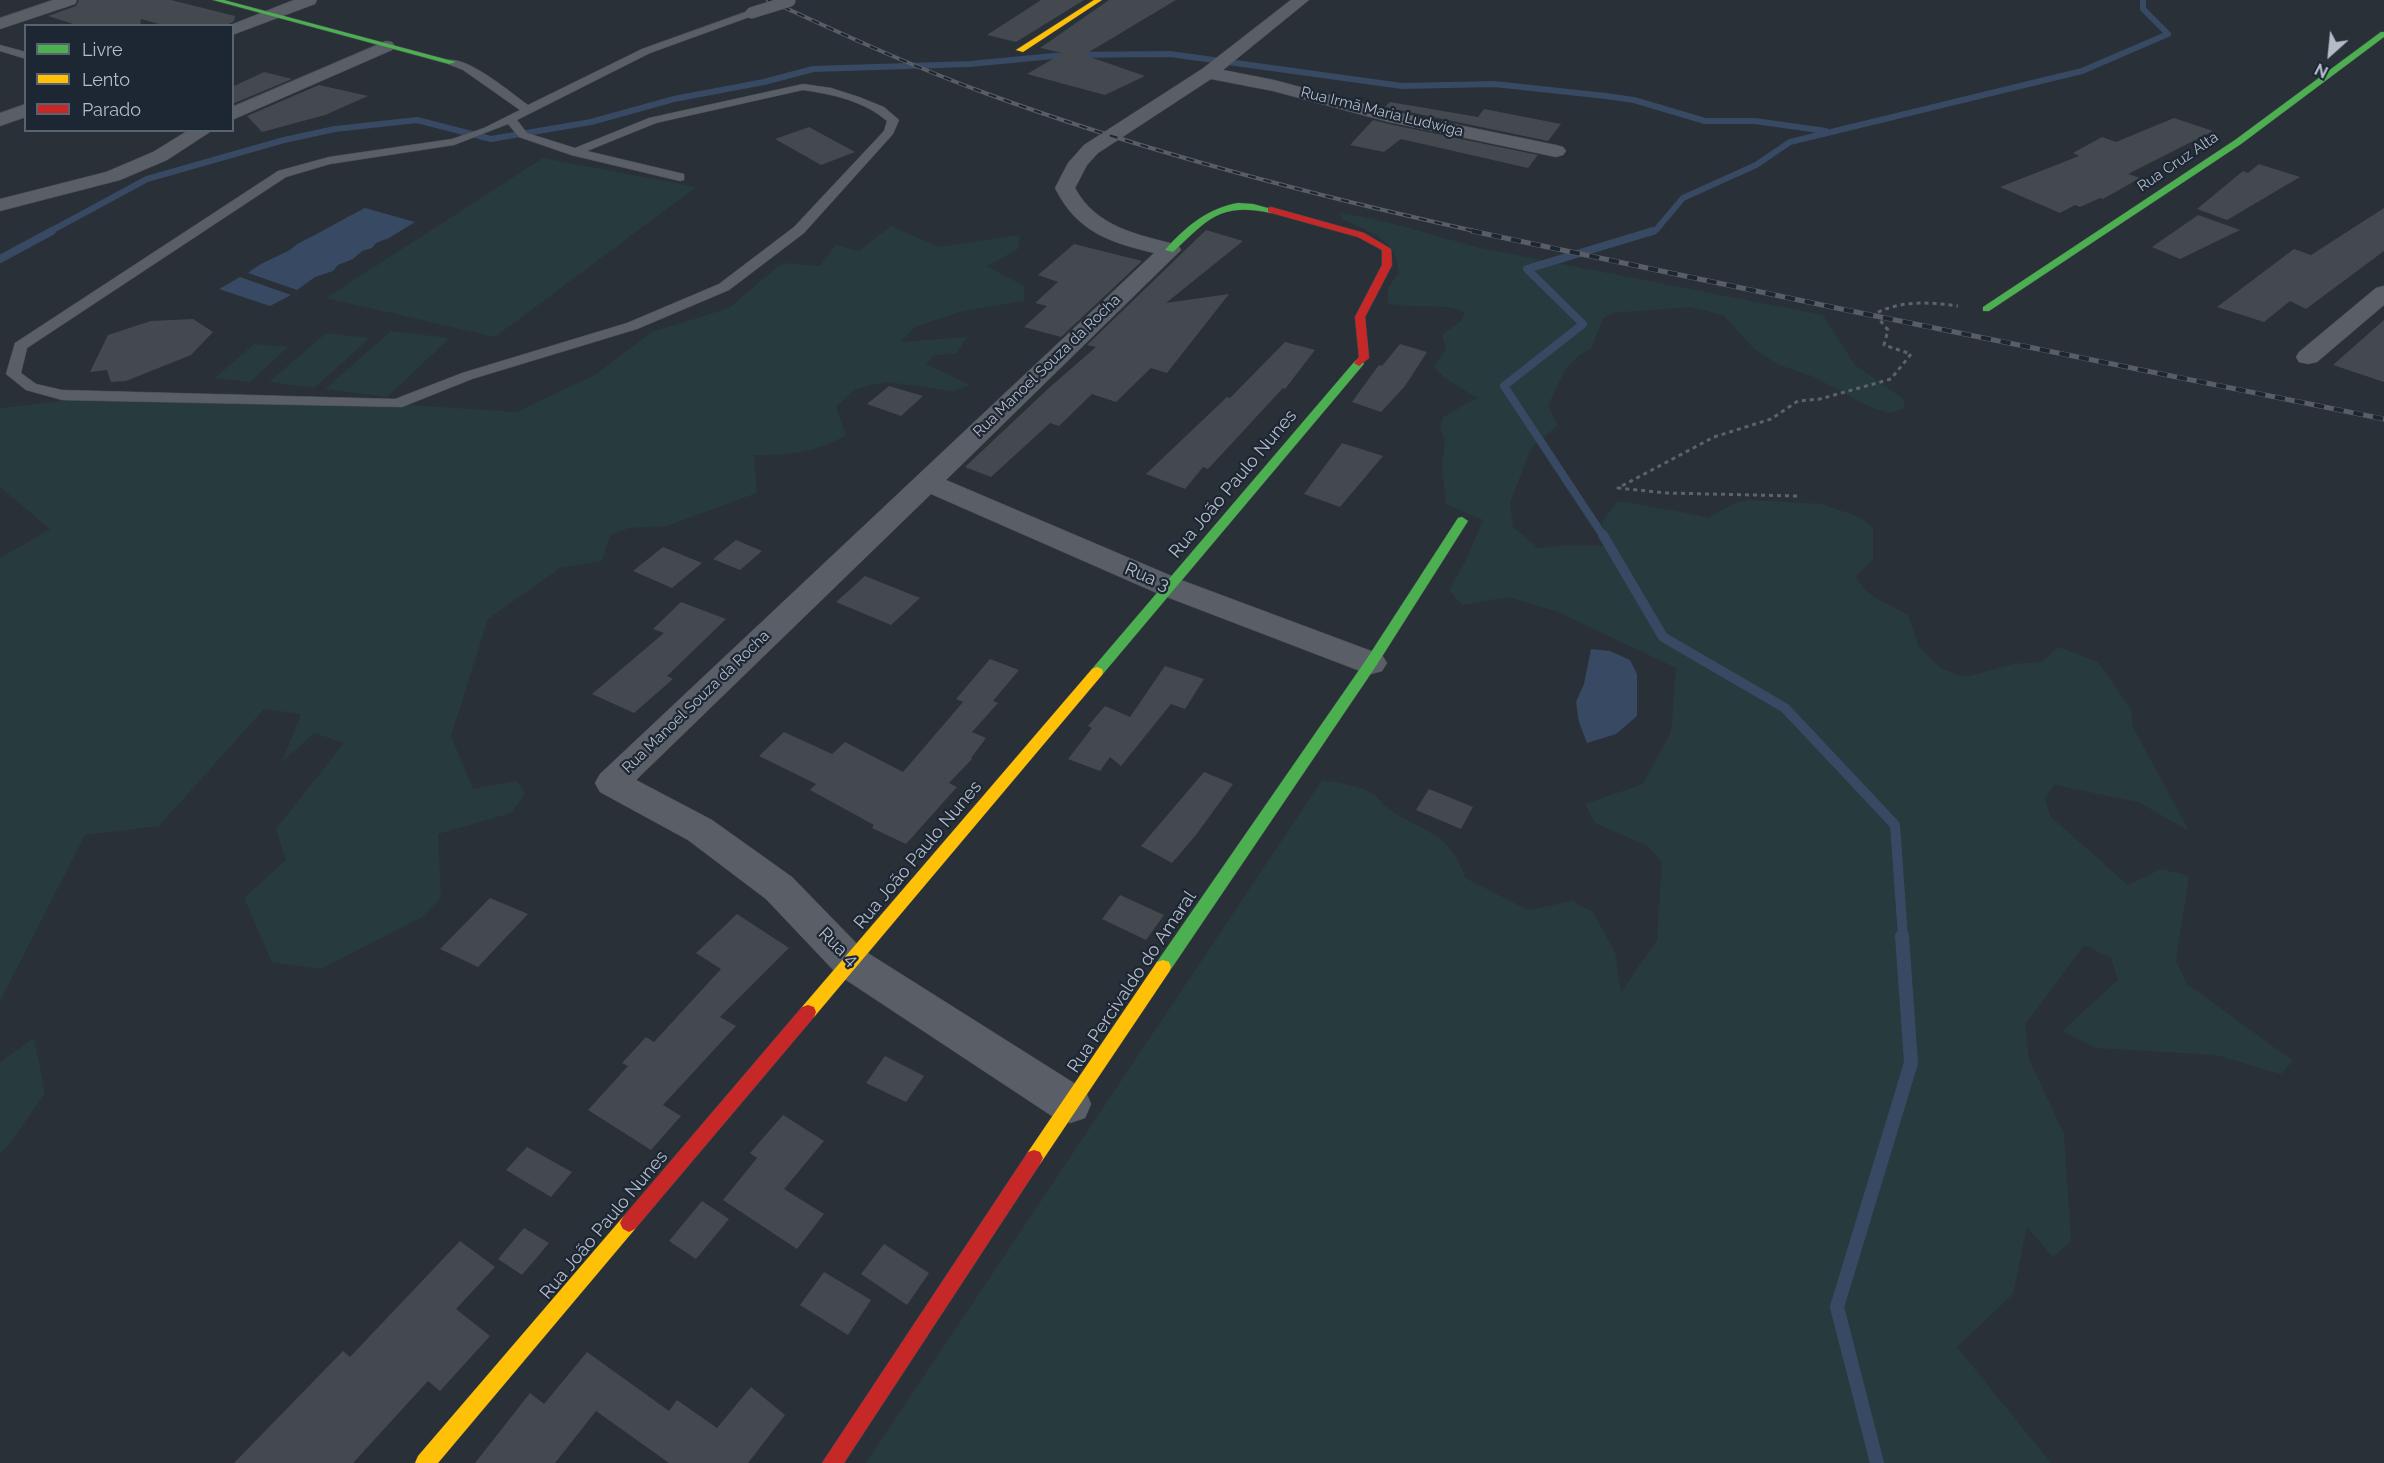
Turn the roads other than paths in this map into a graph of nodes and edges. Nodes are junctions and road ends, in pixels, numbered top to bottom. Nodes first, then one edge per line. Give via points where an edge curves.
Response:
1 (69, 0) edge
2 (216, 0) edge
3 (309, 0) edge
4 (1099, 0) edge
5 (1300, 0) edge
6 (791, 1) edge
7 (271, 15) junction
8 (0, 24) edge
9 (234, 29) edge
10 (2384, 34) edge
11 (386, 46) junction
12 (0, 48) edge
13 (1020, 50) dead end
14 (24, 55) edge
15 (452, 62) joint
16 (1209, 73) junction
17 (526, 109) junction
18 (24, 111) edge
19 (234, 113) edge
20 (510, 119) junction
21 (0, 120) edge
22 (201, 132) edge
23 (1556, 151) dead end
24 (575, 152) junction
25 (680, 177) dead end
26 (0, 205) edge
27 (1170, 250) junction
28 (2384, 293) edge
29 (1986, 309) road end
30 (2361, 311) junction
31 (2384, 322) edge
32 (2308, 357) dead end
33 (926, 482) junction
34 (1462, 521) dead end
35 (1170, 587) junction
36 (1371, 663) junction
37 (612, 783) joint
38 (850, 962) junction
39 (1070, 1104) junction
40 (425, 1463) edge
41 (832, 1463) edge

1 - 8 street
2 - 7 street
3 - 7 street
4 - 13 street
5 - 16 street
6 - 17 lane, bridge via 646,51
7 - 9 street
7 - 11 street
10 - 29 street, Rua Cruz Alta via 2216,157
11 - 15 street
11 - 19 street
12 - 14 lane
15 - 17 lane
16 - 23 street, Rua Irmã Maria Ludwiga
16 - 27 street via 1091,149 1065,188 1080,213 1102,229
17 - 20 lane
18 - 21 street
20 - 24 lane via 523,135
20 - 24 lane via 454,142 329,161 282,174 20,346 14,374 31,387 62,395 397,404 467,376 632,326 724,287 799,230 889,132 893,120 880,109 855,99 803,87 653,120
22 - 26 street via 160,156 112,176
24 - 25 lane
27 - 33 street, Rua Manoel Souza da Rocha
27 - 35 street, Rua João Paulo Nunes via 1210,213 1233,205 1256,206 1361,235 1386,249 1388,265 1360,317 1364,358
28 - 30 street
30 - 31 street
30 - 32 street
33 - 35 street, Rua 3
33 - 37 street, Rua Manoel Souza da Rocha
34 - 36 street, Rua Percivaldo do Amaral
35 - 36 street, Rua 3
35 - 38 street, Rua João Paulo Nunes
36 - 39 street, Rua Percivaldo do Amaral
37 - 38 street, Rua 4 via 700,830 779,888
38 - 39 street, Rua 4
38 - 40 street, Rua João Paulo Nunes
39 - 41 street, Rua Percivaldo do Amaral

